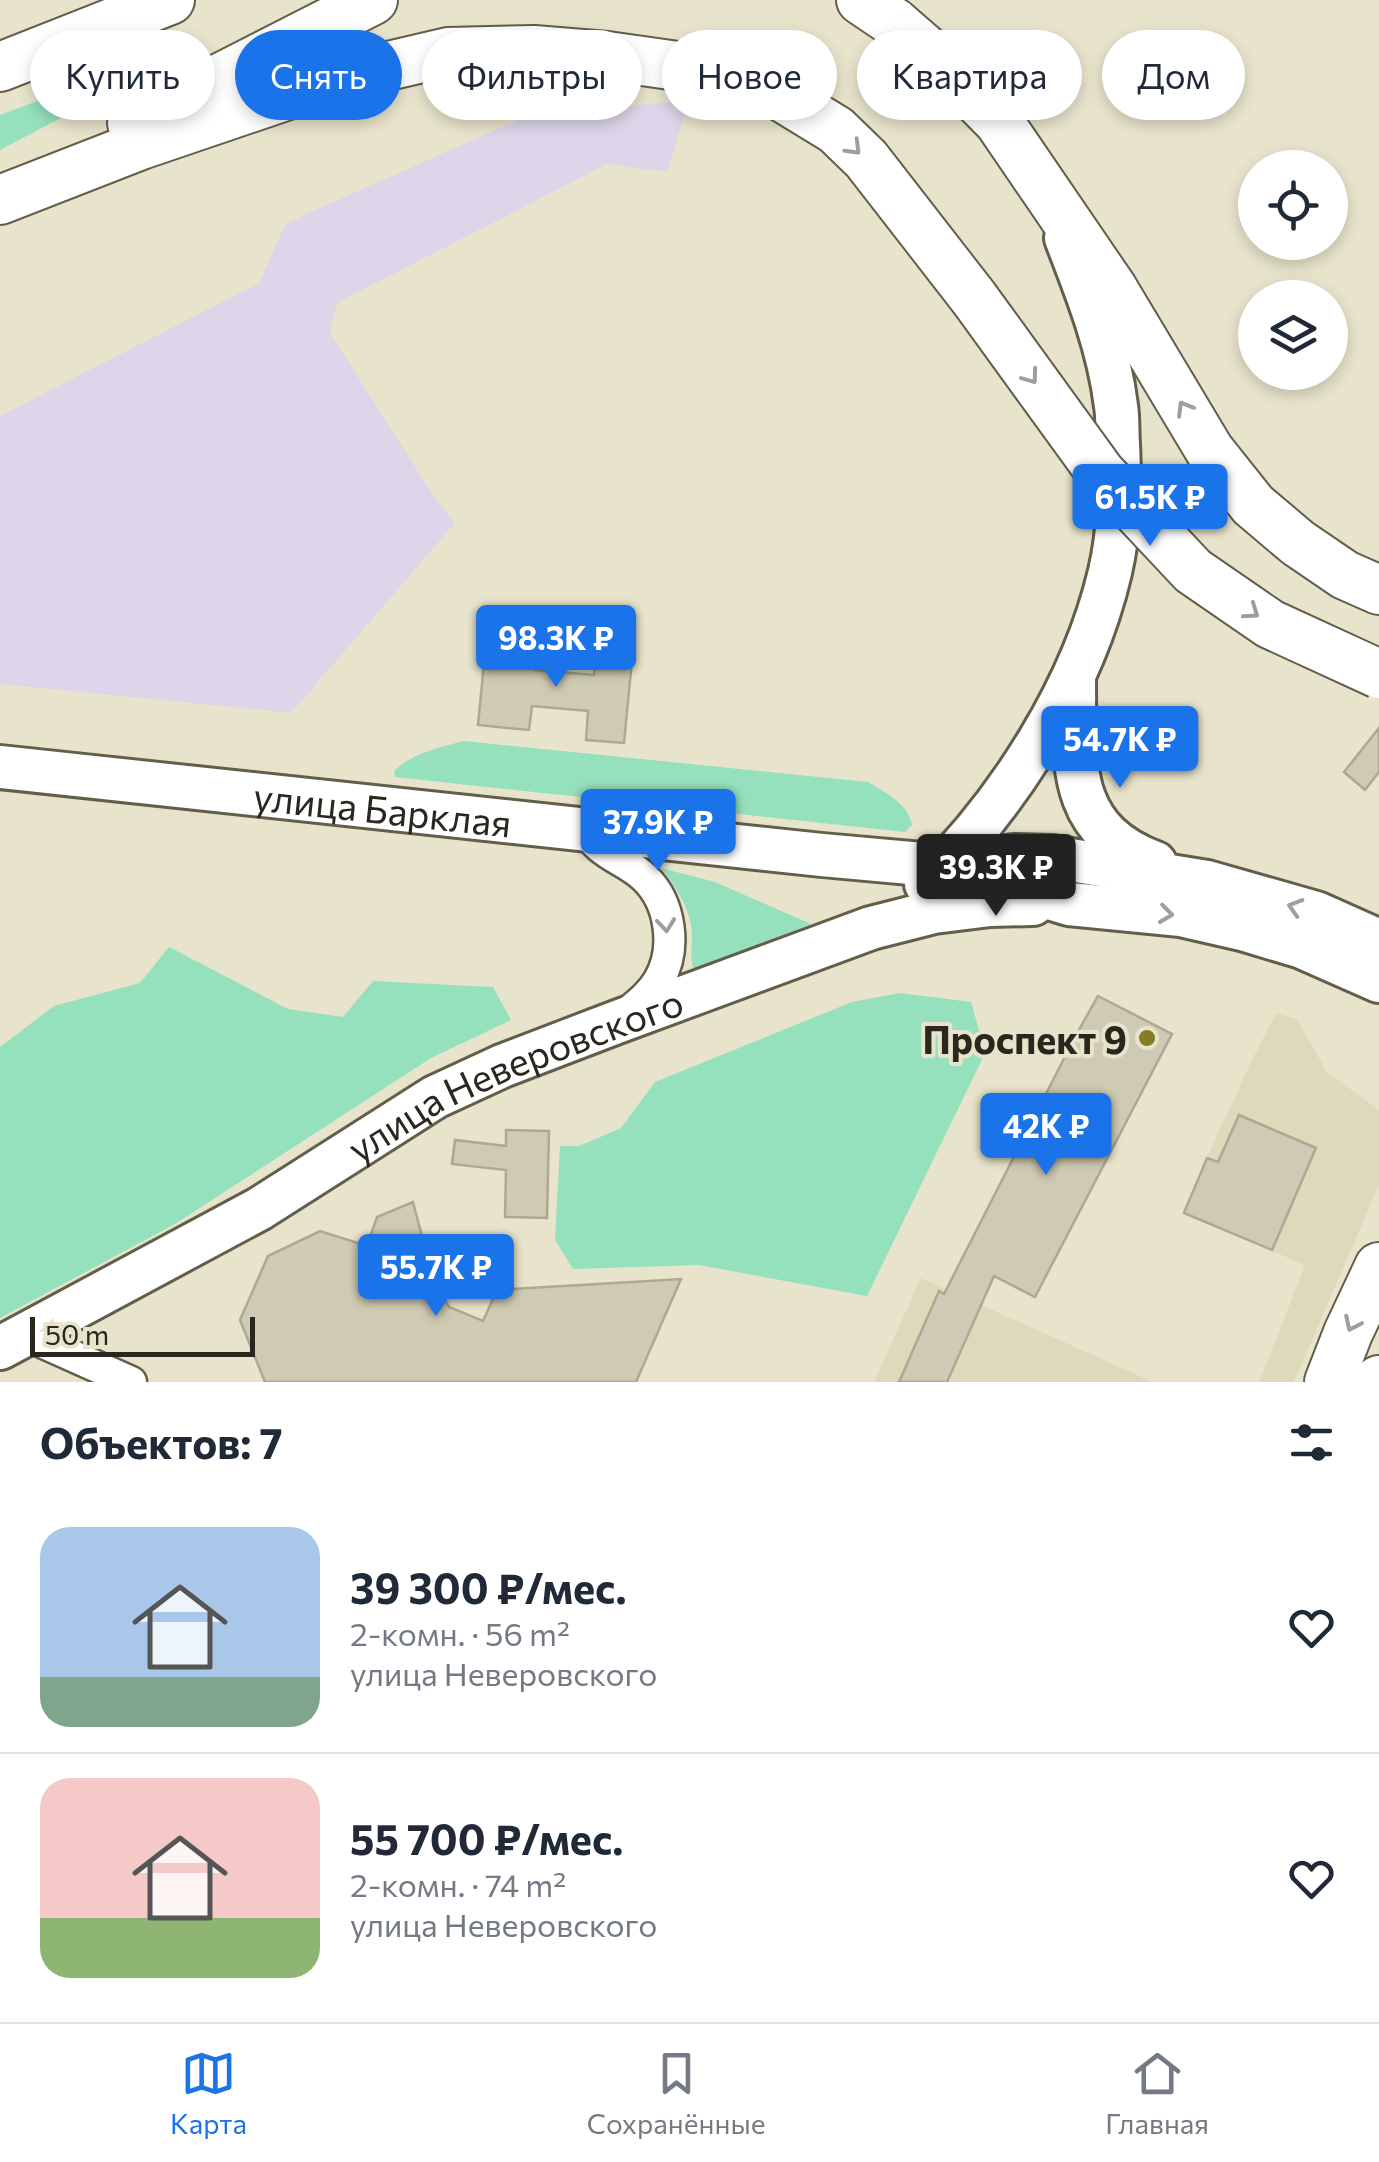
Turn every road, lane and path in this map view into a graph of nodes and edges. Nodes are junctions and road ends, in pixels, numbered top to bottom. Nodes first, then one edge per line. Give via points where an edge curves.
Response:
1 (170, 0) edge
2 (373, 0) edge
3 (861, 0) edge
4 (0, 67) edge
5 (0, 190) edge
6 (1048, 192) junction
7 (0, 200) edge
8 (1379, 590) edge
9 (1379, 674) edge
10 (1074, 675) junction
11 (0, 767) edge
12 (584, 829) junction
13 (944, 866) junction
14 (1207, 882) junction
15 (1069, 904) junction
16 (872, 928) junction
17 (1379, 940) edge
18 (1379, 982) edge
19 (616, 1022) junction
20 (1379, 1268) edge
21 (13, 1342) edge
22 (131, 1382) edge
23 (1329, 1382) edge

1 - 4 main road
2 - 5 main road
3 - 6 main road via 930,53 1000,122
8 -> 6 main road via 1345,575 1253,505 1210,450
6 - 10 main road via 1099,330 1116,406 1120,504 1110,572
7 -> 9 main road, bridge via 340,77 448,52 534,50 734,74 836,130 866,159 1100,473 1192,570 1270,624
10 - 13 main road via 992,810
10 - 14 main road via 1078,777 1098,826 1121,848
11 - 12 main road, улица Барклая
12 - 13 main road, улица Барклая
12 -> 19 street via 643,876 667,915 667,960 659,980
13 - 14 main road, улица Барклая via 1052,857
13 - 15 main road, улица Барклая
13 - 16 main road
17 -> 14 main road, улица Барклая via 1316,913
15 - 16 main road, улица Неверовского via 962,908
15 -> 18 main road, улица Барклая via 1181,915 1242,929
16 - 19 main road, улица Неверовского
19 - 21 main road, улица Неверовского via 435,1097 259,1210
20 -> 23 main road
21 - 22 street

